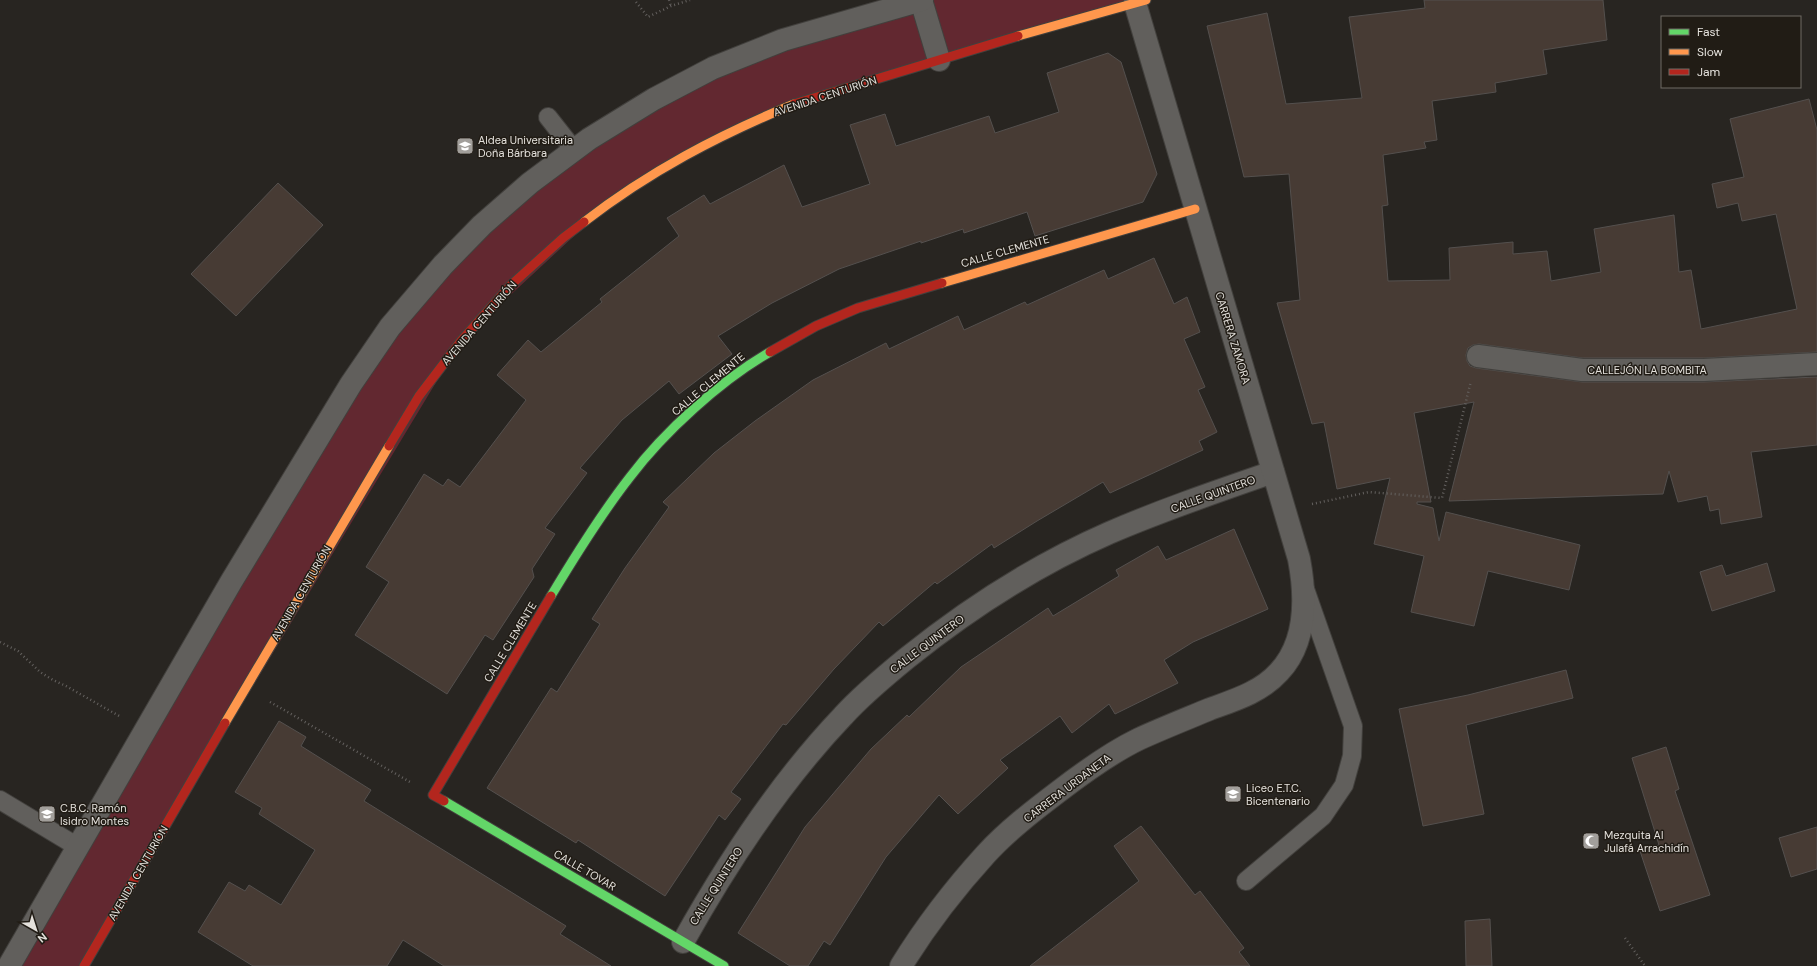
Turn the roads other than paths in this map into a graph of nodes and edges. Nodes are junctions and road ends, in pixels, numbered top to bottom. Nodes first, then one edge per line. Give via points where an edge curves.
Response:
1 (922, 0) edge
2 (1141, 2) edge
3 (939, 60) junction
4 (548, 117) dead end
5 (574, 150) junction
6 (1195, 209) junction
7 (1478, 356) road end
8 (1817, 364) edge
9 (1274, 472) junction
10 (1304, 585) junction
11 (1280, 671) joint
12 (433, 795) joint
13 (0, 800) edge
14 (78, 847) junction
15 (1246, 881) dead end
16 (683, 942) junction
17 (9, 966) edge
18 (84, 966) edge
19 (724, 966) edge
20 (901, 966) edge

1 - 3 street
1 - 5 street via 783,40 713,68 654,99
2 - 3 street, AVENIDA CENTURIÓN
2 - 6 street, CARRERA ZAMORA
3 - 18 street, AVENIDA CENTURIÓN via 794,104 730,131 670,163 615,198 557,243 511,285 466,335 419,396 369,477
4 - 5 lane
5 - 14 street via 482,224 390,327 294,476
6 - 9 street, CARRERA ZAMORA
6 - 12 street, CALLE CLEMENTE via 858,308 816,326 748,365 709,396 662,440 630,476 556,588
7 - 8 street, CALLEJÓN LA BOMBITA via 1582,370 1704,370
9 - 10 street, CARRERA ZAMORA
9 - 16 street, CALLE QUINTERO via 1108,533 1039,568 978,605 929,640 886,675 843,716 797,770 745,840
10 - 11 street, CARRERA ZAMORA via 1300,633 1292,655
10 - 15 lane via 1353,726 1352,756 1344,785 1323,816
11 - 20 street, CARRERA URDANETA via 1266,686 1146,736 1106,756 1066,786 986,853 914,945
12 - 16 street, CALLE TOVAR
13 - 14 lane
14 - 17 street
16 - 19 street, CALLE TOVAR

